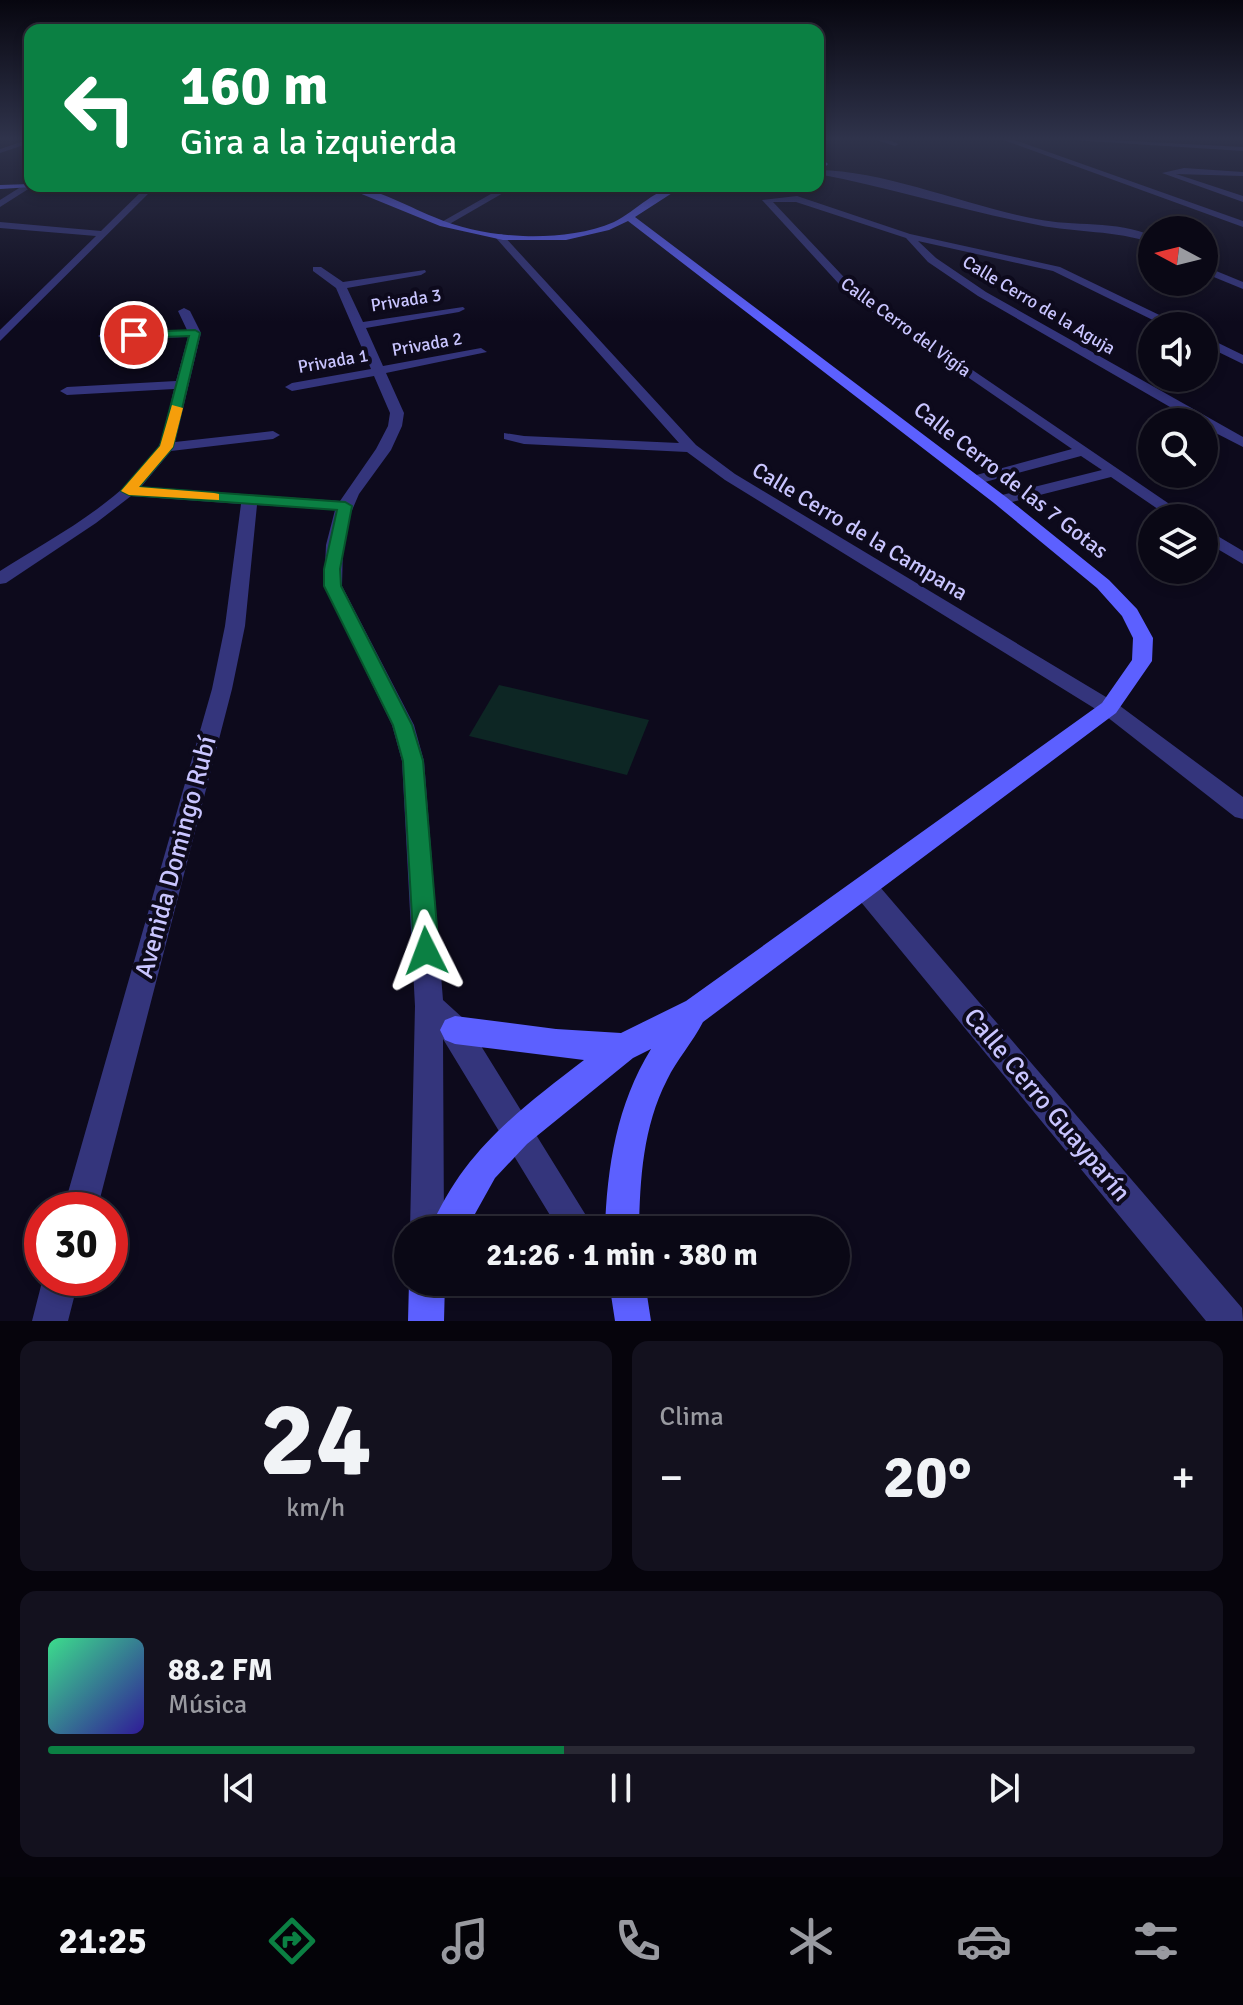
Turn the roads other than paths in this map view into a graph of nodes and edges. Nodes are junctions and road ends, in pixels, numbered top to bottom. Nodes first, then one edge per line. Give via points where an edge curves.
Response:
1 (139, 199) edge
2 (383, 199) edge
3 (488, 199) edge
4 (654, 199) edge
5 (937, 199) edge
6 (1172, 199) edge
7 (827, 211) junction
8 (778, 215) junction
9 (631, 219) junction
10 (443, 224) junction
11 (1243, 224) edge
12 (0, 225) edge
13 (102, 234) junction
14 (499, 236) junction
15 (907, 236) junction
16 (1138, 237) edge
17 (317, 269) dead end
18 (421, 272) dead end
19 (1218, 275) edge
20 (341, 286) junction
21 (1243, 286) edge
22 (459, 309) dead end
23 (184, 311) dead end
24 (1145, 312) edge
25 (358, 326) junction
26 (195, 333) junction
27 (104, 336) dead end
28 (0, 337) edge
29 (1218, 347) edge
30 (481, 352) dead end
31 (1243, 360) edge
32 (381, 371) junction
33 (183, 385) junction
34 (292, 387) dead end
35 (67, 391) dead end
36 (273, 435) dead end
37 (509, 436) dead end
38 (1243, 443) edge
39 (166, 447) junction
40 (691, 448) junction
41 (1083, 451) junction
42 (1055, 458) junction
43 (1112, 472) junction
44 (1086, 478) junction
45 (974, 480) junction
46 (129, 491) junction
47 (249, 500) junction
48 (1000, 500) junction
49 (1161, 504) edge
50 (345, 506) junction
51 (1218, 542) edge
52 (1243, 559) edge
53 (0, 579) edge
54 (1109, 708) junction
55 (1243, 810) edge
56 (865, 888) junction
57 (429, 1006) junction
58 (696, 1011) junction
59 (455, 1030) junction
60 (623, 1048) junction
61 (516, 1133) junction
62 (85, 1192) edge
63 (427, 1216) edge
64 (455, 1216) edge
65 (569, 1216) edge
66 (623, 1216) edge
67 (56, 1296) edge
68 (427, 1296) edge
69 (50, 1321) edge
70 (426, 1321) edge
71 (1229, 1321) edge

1 - 13 street
2 - 10 street
3 - 10 street
4 - 9 street
5 - 16 street via 1002,217
6 - 11 street
7 - 8 street
7 - 8 street via 797,199 766,200
7 - 15 street
8 - 41 street, Calle Cerro del Vigía via 854,294
9 - 14 street via 577,234
9 - 45 street, Calle Cerro de las 7 Gotas
10 - 14 street
12 - 13 street
13 - 28 street
14 - 40 street, Calle Cerro de la Campana
15 - 24 street via 1056,269
15 - 38 street, Calle Cerro de la Aguja via 982,294
17 - 20 street
18 - 20 street
19 - 21 street
20 - 25 street
22 - 25 street, Privada 3
23 - 26 street
25 - 32 street
26 - 27 street
26 - 33 street
29 - 31 street
30 - 32 street, Privada 2
32 - 34 street, Privada 1
32 - 50 street via 396,424
33 - 35 street
33 - 39 street
36 - 39 street
37 - 40 street
39 - 46 street
40 - 54 street, Calle Cerro de la Campana via 730,477
41 - 42 street
41 - 43 street, Calle Cerro del Vigía
42 - 44 street
42 - 45 street
43 - 44 street
43 - 49 street, Calle Cerro del Vigía
44 - 48 street
45 - 48 street, Calle Cerro de las 7 Gotas
46 - 47 street
46 - 53 street
47 - 50 street
47 - 62 street, Avenida Domingo Rubí via 222,689
48 - 54 street, Calle Cerro de las 7 Gotas via 1103,584 1130,613 1143,638 1142,661
50 - 57 street via 333,586 403,725 413,761
51 - 52 street
54 - 55 street, Calle Cerro de la Campana
54 - 56 street, Calle Cerro de las 7 Gotas
56 - 58 street, Calle Cerro de las 7 Gotas
56 - 71 street, Calle Cerro Guayparín
57 - 59 street
57 - 63 street
58 - 60 street
58 - 66 street via 670,1043 639,1105 629,1139
59 - 60 street
59 - 61 street
60 - 61 street
61 - 64 street via 484,1167
61 - 65 street
67 - 69 street
68 - 70 street

